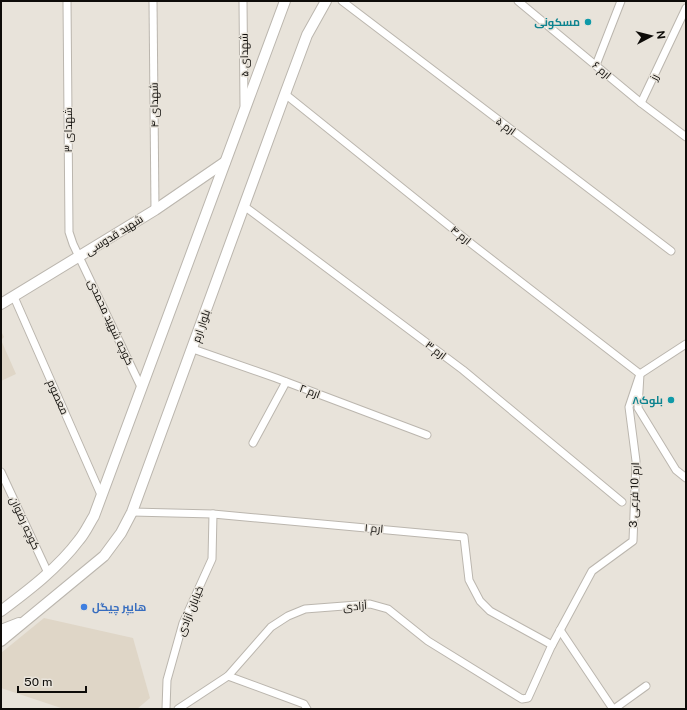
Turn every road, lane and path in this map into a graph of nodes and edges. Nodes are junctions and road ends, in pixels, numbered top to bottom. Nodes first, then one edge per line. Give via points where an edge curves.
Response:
1 (67, 1) edge
2 (152, 1) edge
3 (243, 1) edge
4 (285, 1) edge
5 (326, 1) edge
6 (342, 1) edge
7 (518, 1) edge
8 (621, 1) edge
9 (686, 8) edge
10 (596, 65) junction
11 (285, 94) junction
12 (641, 103) junction
13 (244, 110) junction
14 (686, 137) edge
15 (225, 162) junction
16 (244, 206) junction
17 (155, 210) junction
18 (671, 251) dead end
19 (80, 256) junction
20 (14, 297) junction
21 (1, 304) edge
22 (686, 344) edge
23 (193, 349) junction
24 (640, 374) junction
25 (286, 382) junction
26 (142, 389) junction
27 (427, 435) dead end
28 (253, 443) dead end
29 (1, 472) edge
30 (686, 478) edge
31 (102, 497) junction
32 (622, 502) dead end
33 (132, 512) junction
34 (213, 514) junction
35 (48, 573) junction
36 (13, 602) junction
37 (1, 608) edge
38 (1, 611) edge
39 (30, 618) junction
40 (1, 630) edge
41 (560, 630) junction
42 (1, 641) edge
43 (552, 646) junction
44 (228, 676) junction
45 (646, 686) dead end
46 (534, 687) joint
47 (166, 709) edge
48 (178, 709) edge
49 (307, 709) edge
50 (613, 709) edge

1 - 19 street, شهدای ۳ via 69,232
2 - 17 street, شهدای ۴
3 - 13 street, شهدای ۵
4 - 13 main road
5 - 11 main road, بلوار ارم via 307,35
6 - 18 street, ارم ۵
7 - 10 street, ارم ۶
8 - 10 street
9 - 12 street, رز
10 - 12 street, ارم ۶
11 - 16 main road, بلوار ارم
11 - 24 street, ارم ۴ via 473,245
12 - 14 street, ارم ۶
13 - 15 main road
15 - 17 main road, شهید قدوسی
15 - 26 main road
16 - 23 main road, بلوار ارم
16 - 32 street, ارم ۳ via 463,370
17 - 19 main road, شهید قدوسی
19 - 20 main road, شهید قدوسی
19 - 26 street, کوچه شهید محمدی
20 - 21 main road, شهید قدوسی
20 - 31 street, معصوم
22 - 24 street
23 - 25 street, ارم ۲
23 - 33 main road, بلوار ارم
24 - 30 street via 638,408 676,470
24 - 41 street, ارم 10 فرعی 3 via 629,407 636,461 633,540 592,571
25 - 27 street, ارم ۲
25 - 28 street
26 - 31 main road
29 - 35 street, کوچه رضوان
31 - 35 main road via 80,539
33 - 34 street, ارم ۱
33 - 39 main road, بلوار ارم via 104,556
34 - 43 street, ارم ۱ via 464,537 469,580 480,601 490,611
34 - 47 street, خیابان آزادی via 212,559 183,623 167,680
35 - 36 main road
36 - 37 main road
36 - 38 main road
39 - 40 main road
39 - 42 main road, بلوار ارم
41 - 43 street, ارم 10 فرعی 3
41 - 50 street
43 - 46 street, ارم 10 فرعی 3
44 - 46 street, آزادی via 271,627 288,616 305,609 370,604 388,609 428,641 522,699 528,698
44 - 48 street, آزادی
44 - 49 street via 304,704
45 - 50 street

